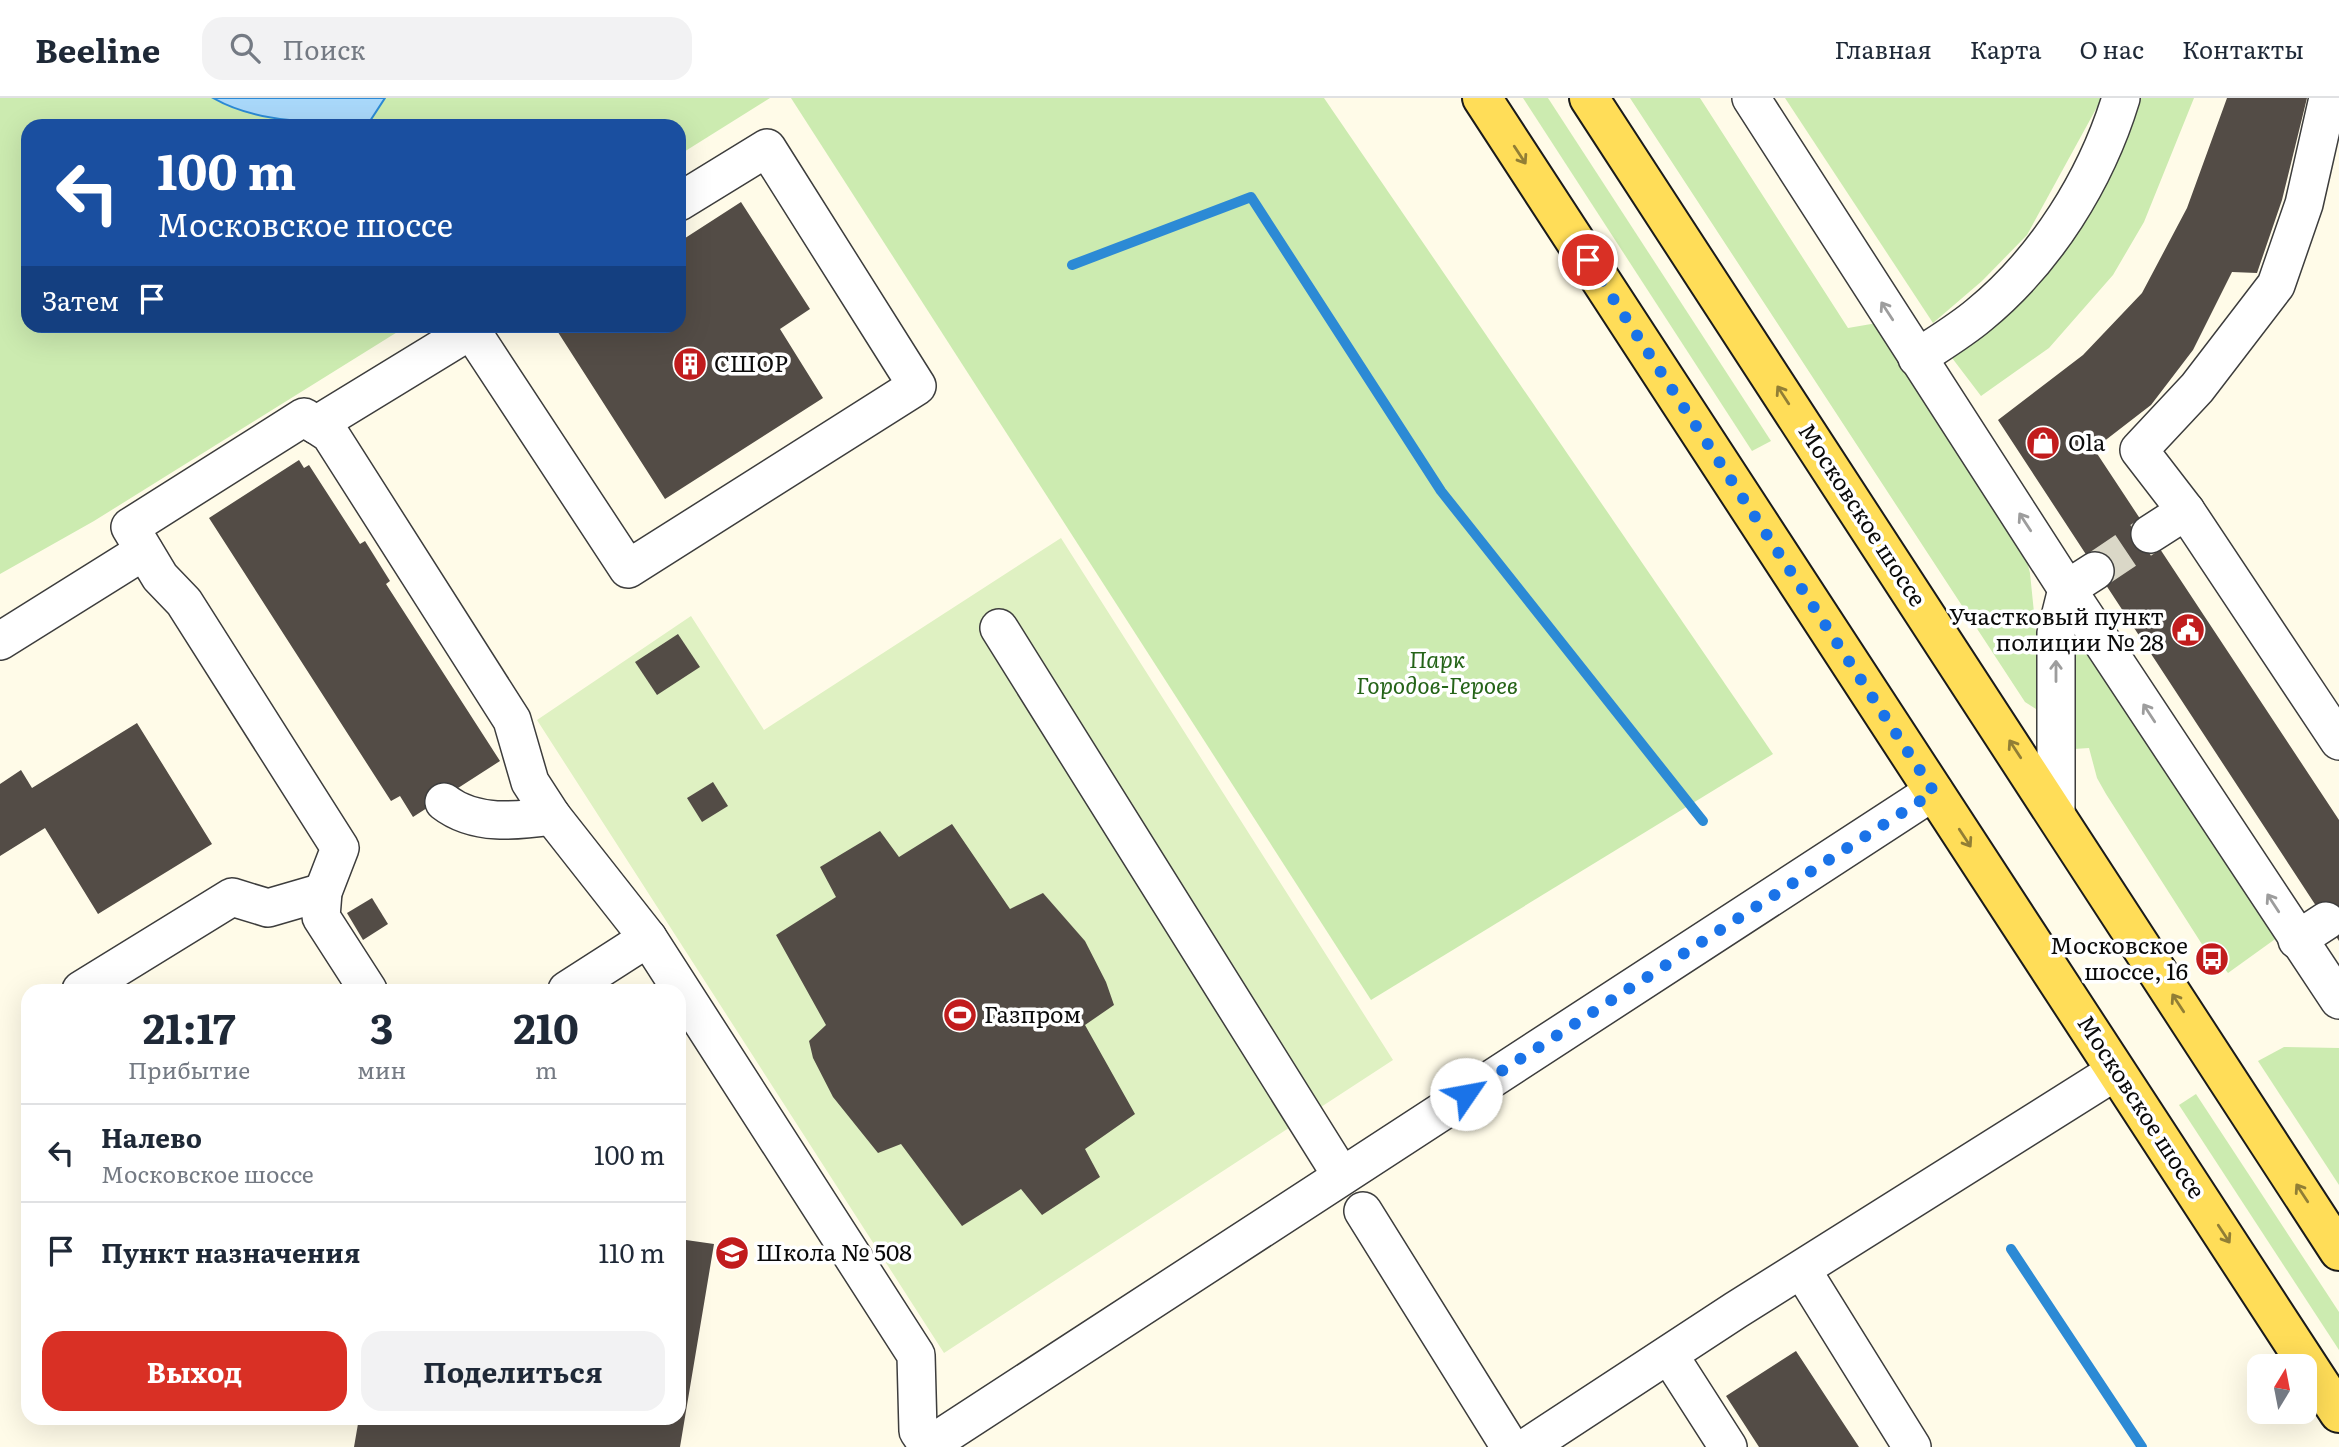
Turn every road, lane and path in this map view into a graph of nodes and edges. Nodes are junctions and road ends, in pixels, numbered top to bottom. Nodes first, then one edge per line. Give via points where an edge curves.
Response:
1 (1482, 98) edge
2 (1589, 98) edge
3 (1751, 98) edge
4 (2120, 98) edge
5 (2329, 98) edge
6 (686, 198) edge
7 (467, 333) edge
8 (478, 333) edge
9 (1917, 358) junction
10 (316, 425) junction
11 (2186, 511) junction
12 (2150, 534) tunnel mouth
13 (144, 551) junction
14 (2081, 580) junction
15 (999, 628) dead end
16 (0, 641) edge
17 (2339, 740) edge
18 (1934, 792) junction
19 (444, 803) dead end
20 (2056, 812) junction
21 (552, 816) junction
22 (323, 892) junction
23 (648, 938) junction
24 (91, 984) edge
25 (364, 984) edge
26 (576, 984) edge
27 (678, 984) edge
28 (686, 997) edge
29 (2339, 1000) edge
30 (2116, 1071) junction
31 (1340, 1175) junction
32 (1363, 1211) dead end
33 (2339, 1251) edge
34 (1802, 1270) junction
35 (1670, 1355) junction
36 (2339, 1413) edge
37 (1718, 1444) edge
38 (928, 1447) edge
39 (1510, 1447) edge
40 (1527, 1447) edge
41 (1913, 1447) edge

1 -> 18 main road, Московское шоссе
20 -> 2 main road, Московское шоссе
9 -> 3 street
4 - 9 street via 2110,132 2078,199 2033,261 1980,315
5 - 11 street via 2304,204 2276,285 2197,388 2139,450
6 - 8 street via 767,148 917,386 628,569
7 - 10 street
14 -> 9 street
10 - 13 street via 304,418 130,527
10 - 21 street via 330,434 512,720 530,782
11 - 12 street
11 - 17 street
13 - 16 street
13 - 22 street via 184,602 340,849
20 -> 14 street via 2056,633
29 -> 14 street via 2312,930
15 - 31 street
18 -> 30 main road, Московское шоссе
18 - 31 street
19 - 21 street via 503,822
33 -> 20 main road, Московское шоссе
21 - 23 street
22 - 24 street via 268,908 232,897
22 - 25 street via 321,917
23 - 26 street
23 - 27 street
28 - 38 street via 916,1355 918,1431
30 - 34 street
30 -> 36 main road, Московское шоссе
31 - 38 street
32 - 39 street
34 - 35 street
34 - 41 street
35 - 37 street
35 - 40 street

